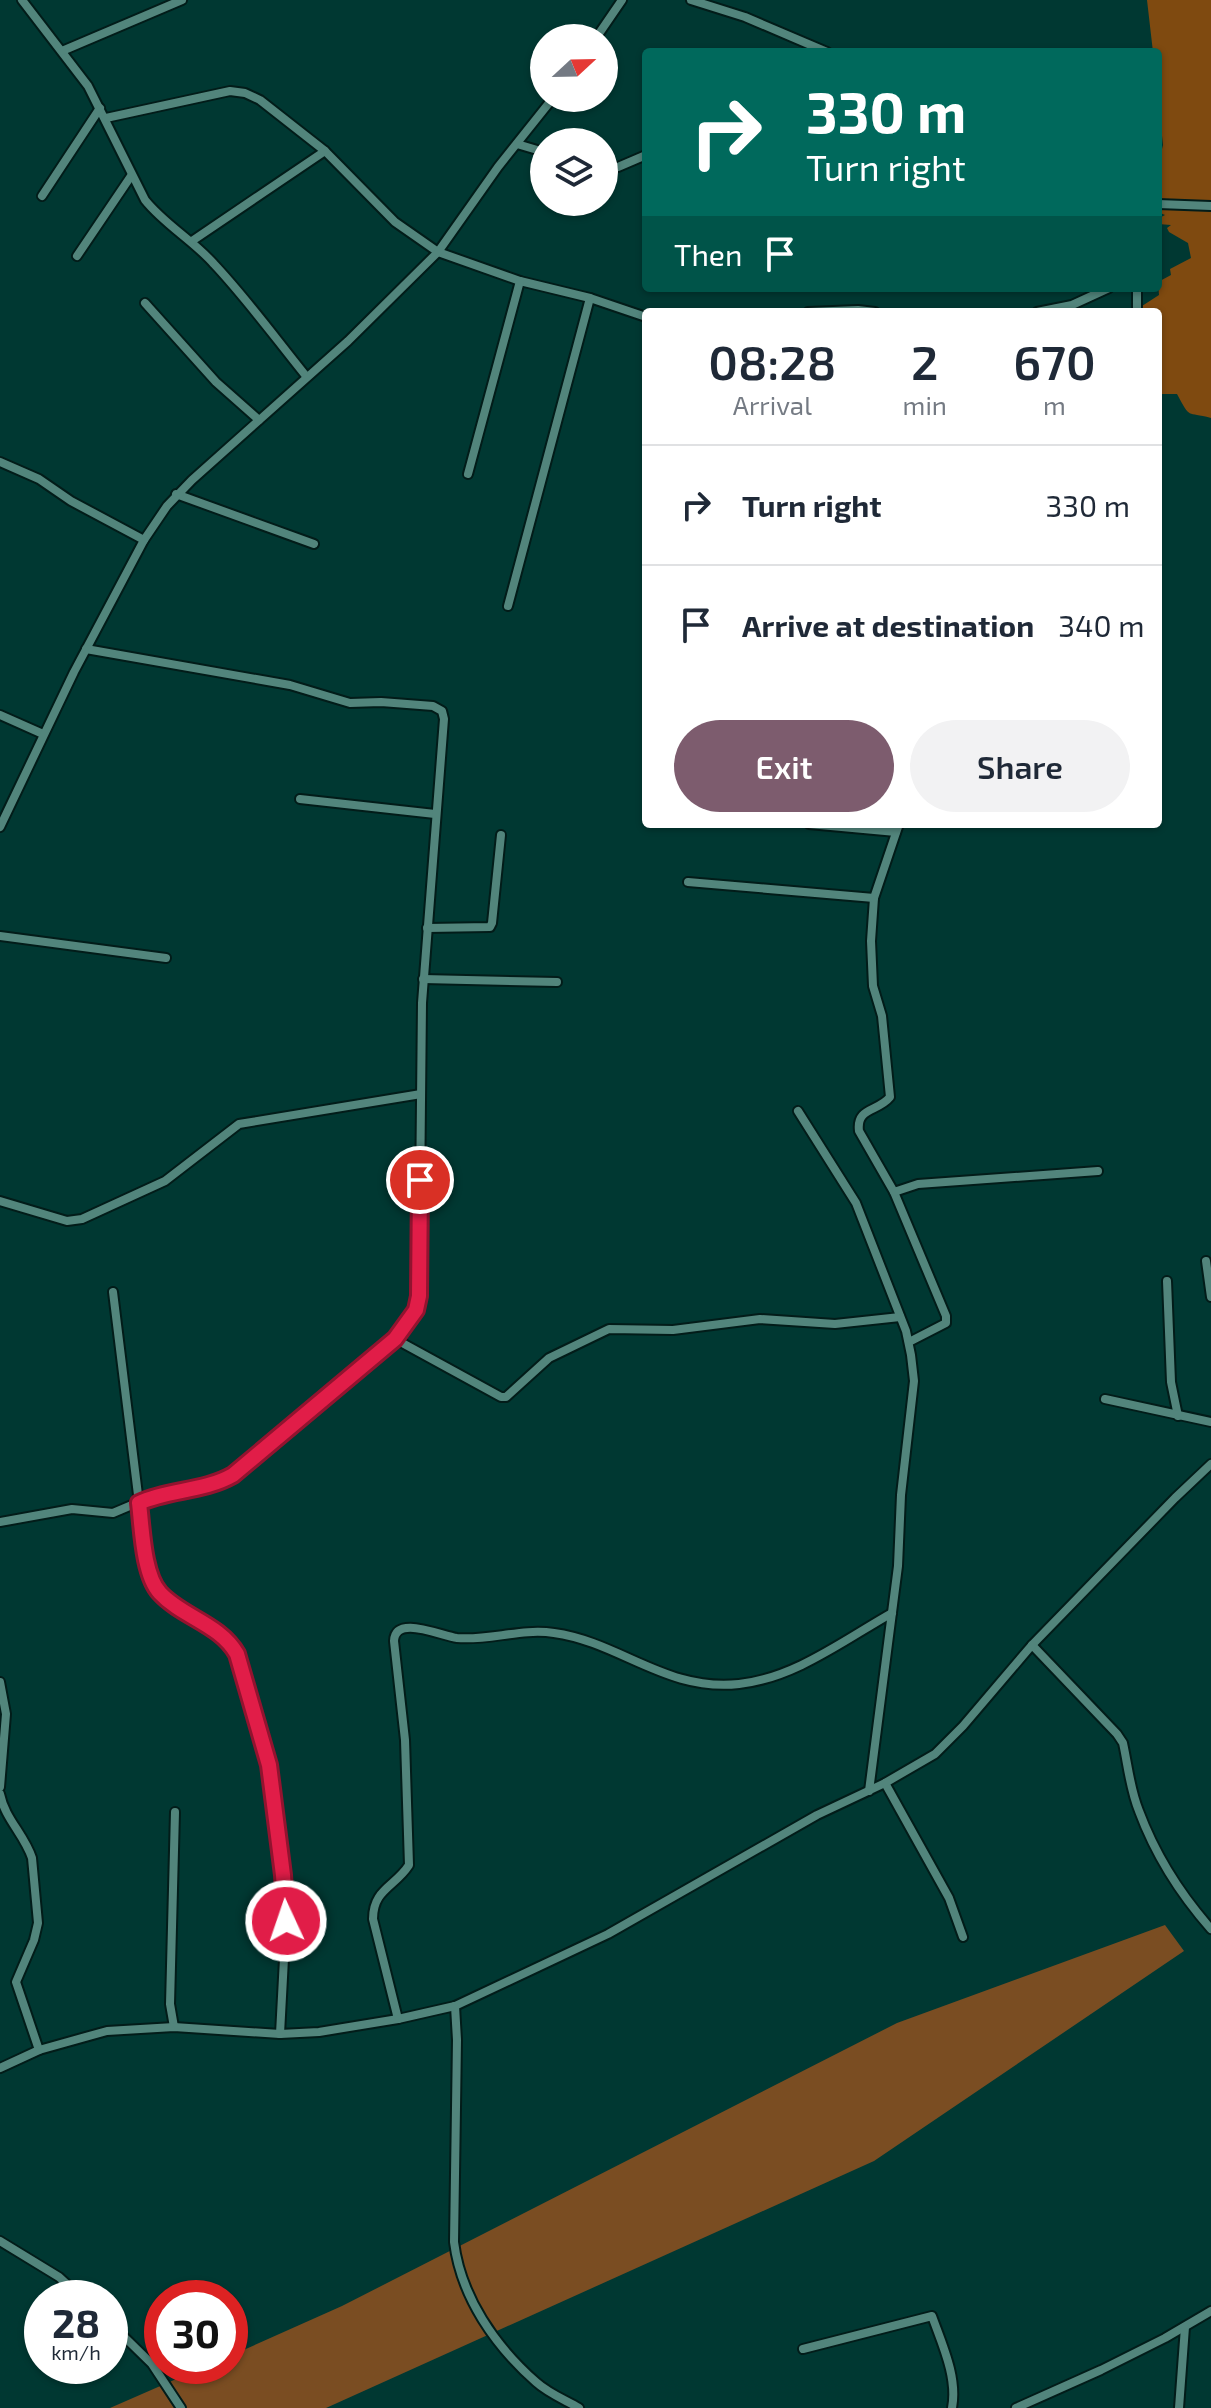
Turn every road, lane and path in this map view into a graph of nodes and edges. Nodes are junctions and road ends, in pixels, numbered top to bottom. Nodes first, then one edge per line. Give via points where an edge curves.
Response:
1 (22, 0) edge
2 (182, 0) edge
3 (622, 0) edge
4 (691, 0) edge
5 (606, 24) edge
6 (818, 48) edge
7 (62, 51) junction
8 (100, 108) junction
9 (542, 112) edge
10 (106, 118) junction
11 (517, 144) junction
12 (530, 148) edge
13 (325, 151) junction
14 (642, 157) edge
15 (618, 167) edge
16 (131, 176) junction
17 (42, 196) dead end
18 (1162, 204) edge
19 (1211, 206) edge
20 (192, 241) junction
21 (438, 252) junction
22 (77, 256) dead end
23 (520, 281) junction
24 (1100, 292) edge
25 (590, 298) junction
26 (145, 303) dead end
27 (1060, 308) edge
28 (642, 316) edge
29 (306, 376) junction
30 (259, 420) junction
31 (0, 462) edge
32 (468, 474) dead end
33 (176, 494) junction
34 (144, 540) junction
35 (314, 544) dead end
36 (508, 606) dead end
37 (86, 649) junction
38 (0, 715) edge
39 (43, 734) junction
40 (300, 799) dead end
41 (435, 814) junction
42 (0, 827) edge
43 (898, 828) edge
44 (501, 835) dead end
45 (688, 882) dead end
46 (874, 898) junction
47 (427, 928) junction
48 (0, 936) edge
49 (166, 958) dead end
50 (423, 979) junction
51 (557, 982) dead end
52 (421, 1094) junction
53 (798, 1111) dead end
54 (1098, 1171) dead end
55 (894, 1192) junction
56 (0, 1201) edge
57 (1206, 1261) dead end
58 (1167, 1281) dead end
59 (113, 1292) dead end
60 (1211, 1297) edge
61 (900, 1317) junction
62 (395, 1339) junction
63 (909, 1342) junction
64 (1105, 1399) dead end
65 (1178, 1416) junction
66 (1211, 1422) edge
67 (1211, 1464) edge
68 (139, 1503) junction
69 (0, 1522) edge
70 (892, 1613) junction
71 (1032, 1645) junction
72 (0, 1682) edge
73 (885, 1783) junction
74 (0, 1787) edge
75 (869, 1791) junction
76 (0, 1794) edge
77 (175, 1812) dead end
78 (1211, 1929) edge
79 (963, 1937) dead end
80 (455, 2006) junction
81 (398, 2019) junction
82 (174, 2027) junction
83 (280, 2034) junction
84 (39, 2050) junction
85 (0, 2068) edge
86 (0, 2241) edge
87 (62, 2280) edge
88 (1211, 2311) edge
89 (1185, 2327) junction
90 (128, 2341) edge
91 (803, 2349) dead end
92 (181, 2408) edge
93 (579, 2408) edge
94 (952, 2408) edge
95 (1016, 2408) edge
96 (1179, 2408) edge

1 - 7 street
2 - 7 street
3 - 5 street
4 - 6 street
7 - 8 street
8 - 10 street
8 - 17 street
9 - 11 street
10 - 13 street via 230,91 245,93
10 - 16 street
11 - 12 street
11 - 21 street
13 - 20 street
13 - 21 street via 388,217
14 - 15 street
16 - 20 street via 156,214
16 - 22 street
18 - 19 street
20 - 29 street
21 - 23 street
21 - 29 street
23 - 25 street
23 - 32 street
24 - 27 street
25 - 28 street
25 - 36 street
26 - 30 street via 216,382
29 - 30 street
30 - 33 street
31 - 34 street
33 - 34 street
33 - 35 street
34 - 37 street
37 - 39 street
37 - 41 street via 290,685 350,703 433,706 444,719
38 - 39 street
39 - 42 street
40 - 41 street
41 - 47 street
43 - 46 street
44 - 47 street via 490,927
45 - 46 street
46 - 55 street via 873,986 891,1090 885,1102 862,1113 858,1121
47 - 50 street
48 - 49 street
50 - 51 street
50 - 52 street
52 - 56 street via 239,1124 165,1181 82,1219 67,1221
52 - 62 street via 419,1296 416,1310
53 - 61 street via 856,1203
54 - 55 street via 918,1184
55 - 63 street via 946,1316 941,1327
57 - 60 street
58 - 65 street via 1171,1382
59 - 68 street
61 - 62 street via 835,1324 760,1319 673,1330 609,1329 549,1358 506,1397
61 - 63 street
62 - 68 street via 233,1475 216,1485
63 - 70 street via 914,1381
64 - 65 street
65 - 66 street
67 - 71 street
68 - 69 street via 113,1513 72,1509
68 - 83 street via 151,1578 159,1593 231,1644 258,1722 269,1765 285,1893
70 - 75 street
70 - 81 street via 779,1675 717,1686 678,1680 553,1633 471,1639 412,1627 399,1630 394,1641 405,1740 409,1865 373,1907
71 - 73 street via 935,1754
71 - 78 street via 1123,1743 1138,1811 1190,1906
72 - 74 street via 6,1714
73 - 75 street
73 - 79 street via 949,1898
75 - 80 street via 608,1934
76 - 84 street via 9,1821 32,1858 38,1923 16,1982
77 - 82 street via 170,2004
80 - 81 street
80 - 93 street via 454,2242 459,2271 480,2316 508,2353 539,2384
81 - 83 street
82 - 83 street
82 - 84 street via 107,2031
84 - 85 street
86 - 87 street
88 - 89 street
89 - 95 street
89 - 96 street
90 - 92 street via 152,2364
91 - 94 street via 932,2316 947,2358

